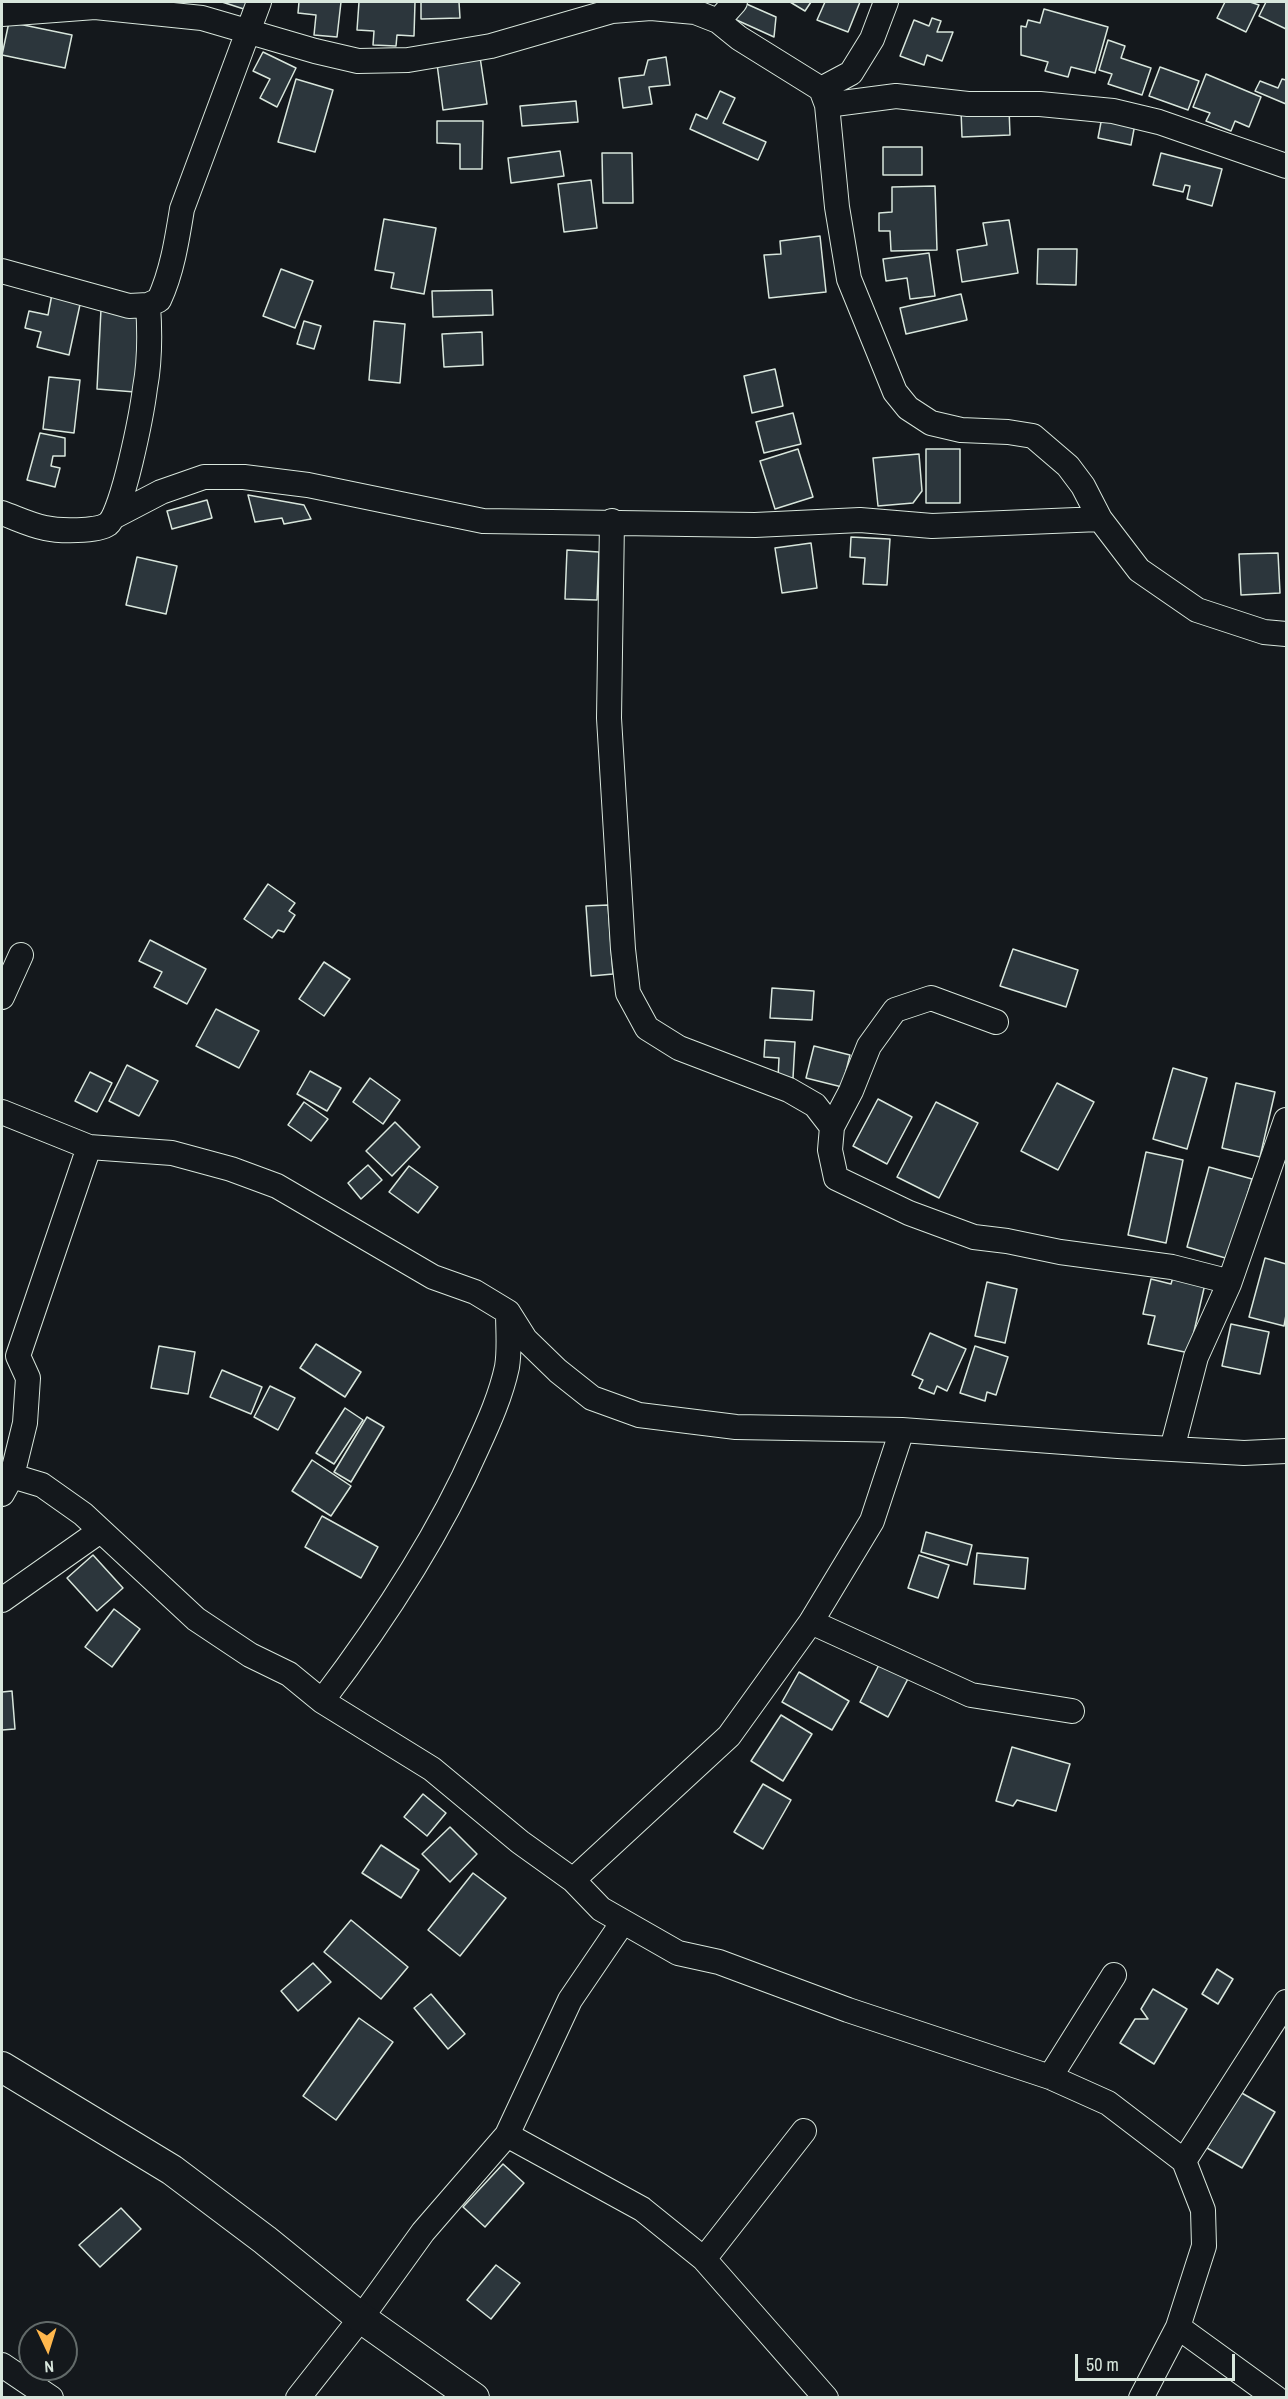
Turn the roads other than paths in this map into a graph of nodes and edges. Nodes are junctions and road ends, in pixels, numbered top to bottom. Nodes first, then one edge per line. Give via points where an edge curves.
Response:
1 (259, 2) edge
2 (735, 2) edge
3 (885, 2) edge
4 (2, 14) edge
5 (718, 21) junction
6 (249, 32) junction
7 (824, 97) junction
8 (1287, 166) edge
9 (2, 271) edge
10 (148, 305) junction
11 (2, 513) edge
12 (115, 516) junction
13 (1100, 519) junction
14 (612, 522) junction
15 (1287, 634) edge
16 (21, 955) dead end
17 (2, 998) edge
18 (996, 1022) dead end
19 (2, 1112) edge
20 (1286, 1120) edge
21 (832, 1127) junction
22 (89, 1147) junction
23 (1229, 1284) junction
24 (508, 1312) junction
25 (10, 1353) edge
26 (902, 1430) junction
27 (1172, 1449) junction
28 (1287, 1451) edge
29 (7, 1485) edge
30 (100, 1531) junction
31 (2, 1600) edge
32 (811, 1622) junction
33 (322, 1701) junction
34 (1072, 1711) dead end
35 (573, 1880) junction
36 (623, 1922) junction
37 (1114, 1975) dead end
38 (1287, 2002) edge
39 (2, 2067) edge
40 (1050, 2077) junction
41 (804, 2131) dead end
42 (507, 2134) junction
43 (1184, 2161) junction
44 (704, 2259) junction
45 (361, 2318) junction
46 (1178, 2327) junction
47 (2, 2365) edge
48 (51, 2397) edge
49 (298, 2397) edge
50 (474, 2397) edge
51 (826, 2397) edge
52 (1142, 2397) edge
53 (1276, 2397) edge

1 - 6 street
2 - 5 street
3 - 7 street via 872,39 851,73
4 - 6 street via 95,8 202,18
5 - 6 street via 695,12 651,8 612,11 490,46 408,60 358,61
5 - 7 street
6 - 10 street via 182,209 165,287 159,300
7 - 8 street via 896,96 968,104 1040,104 1113,111 1159,122
7 - 13 street via 849,279 895,392 908,408 931,423 961,430 1033,436 1068,466
9 - 10 street via 103,300 129,306
10 - 12 street via 146,387
11 - 12 street via 46,529 90,530 106,525
12 - 14 street via 161,492 204,477 244,477 308,485 483,520
13 - 14 street via 932,526 860,520 755,525
13 - 15 street via 1138,570 1197,610 1264,632
14 - 21 street via 609,718 628,993 647,1028 679,1048 789,1090 815,1105
16 - 17 street
18 - 21 street via 931,998 895,1010 869,1047
19 - 22 street
20 - 23 street
21 - 23 street via 830,1150 836,1178 909,1213 974,1237 1172,1267
22 - 24 street via 172,1154 277,1186 433,1277 475,1292
22 - 25 street via 37,1296
23 - 27 street via 1196,1357
24 - 26 street via 525,1339 592,1398 639,1415 736,1427
24 - 33 street via 507,1366 457,1494 367,1642
25 - 29 street via 28,1378 26,1423
26 - 27 street
26 - 32 street via 872,1521
27 - 28 street
29 - 30 street via 42,1485
30 - 31 street
30 - 33 street via 196,1619 250,1655 289,1674
32 - 34 street via 971,1695
32 - 35 street via 729,1736
33 - 35 street via 432,1769
35 - 36 street via 601,1909
36 - 40 street via 678,1953 718,1962
36 - 42 street via 570,2000
37 - 40 street
38 - 43 street
39 - 45 main road via 172,2170
40 - 43 street via 1108,2103
41 - 44 street
42 - 44 street via 642,2209
42 - 45 street via 423,2232
43 - 46 street via 1203,2210 1204,2246
44 - 51 street
45 - 49 street
45 - 50 main road
46 - 52 street
46 - 53 street
47 - 48 street

